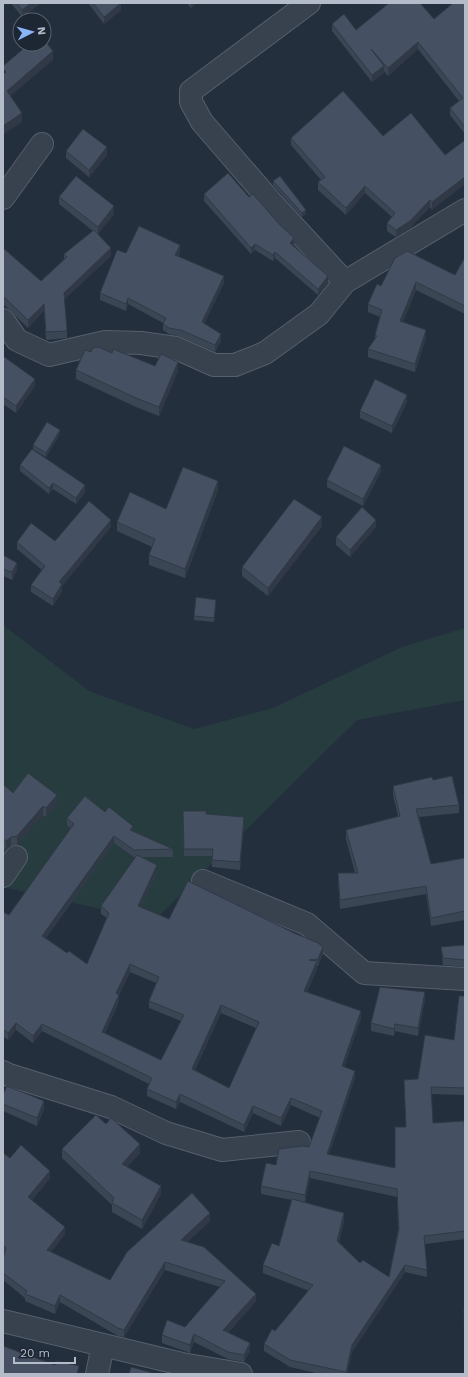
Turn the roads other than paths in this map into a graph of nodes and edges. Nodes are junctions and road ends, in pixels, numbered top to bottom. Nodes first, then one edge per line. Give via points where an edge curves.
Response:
1 (309, 3) edge
2 (42, 144) dead end
3 (3, 198) edge
4 (465, 210) edge
5 (345, 282) junction
6 (3, 320) edge
7 (16, 857) dead end
8 (3, 876) edge
9 (203, 881) dead end
10 (465, 979) edge
11 (3, 1072) edge
12 (299, 1142) dead end
13 (3, 1321) edge
14 (103, 1345) junction
15 (97, 1374) edge
16 (241, 1374) edge

1 - 5 street via 191,91 191,102 202,122
2 - 3 street
4 - 5 street
5 - 6 street via 319,314 265,353 235,365 214,366 176,348 141,343 105,342 48,355 17,340
7 - 8 street
9 - 10 street via 307,924 364,973
11 - 12 street via 111,1107 166,1133 222,1150
13 - 14 street
14 - 15 street
14 - 16 street via 182,1364

